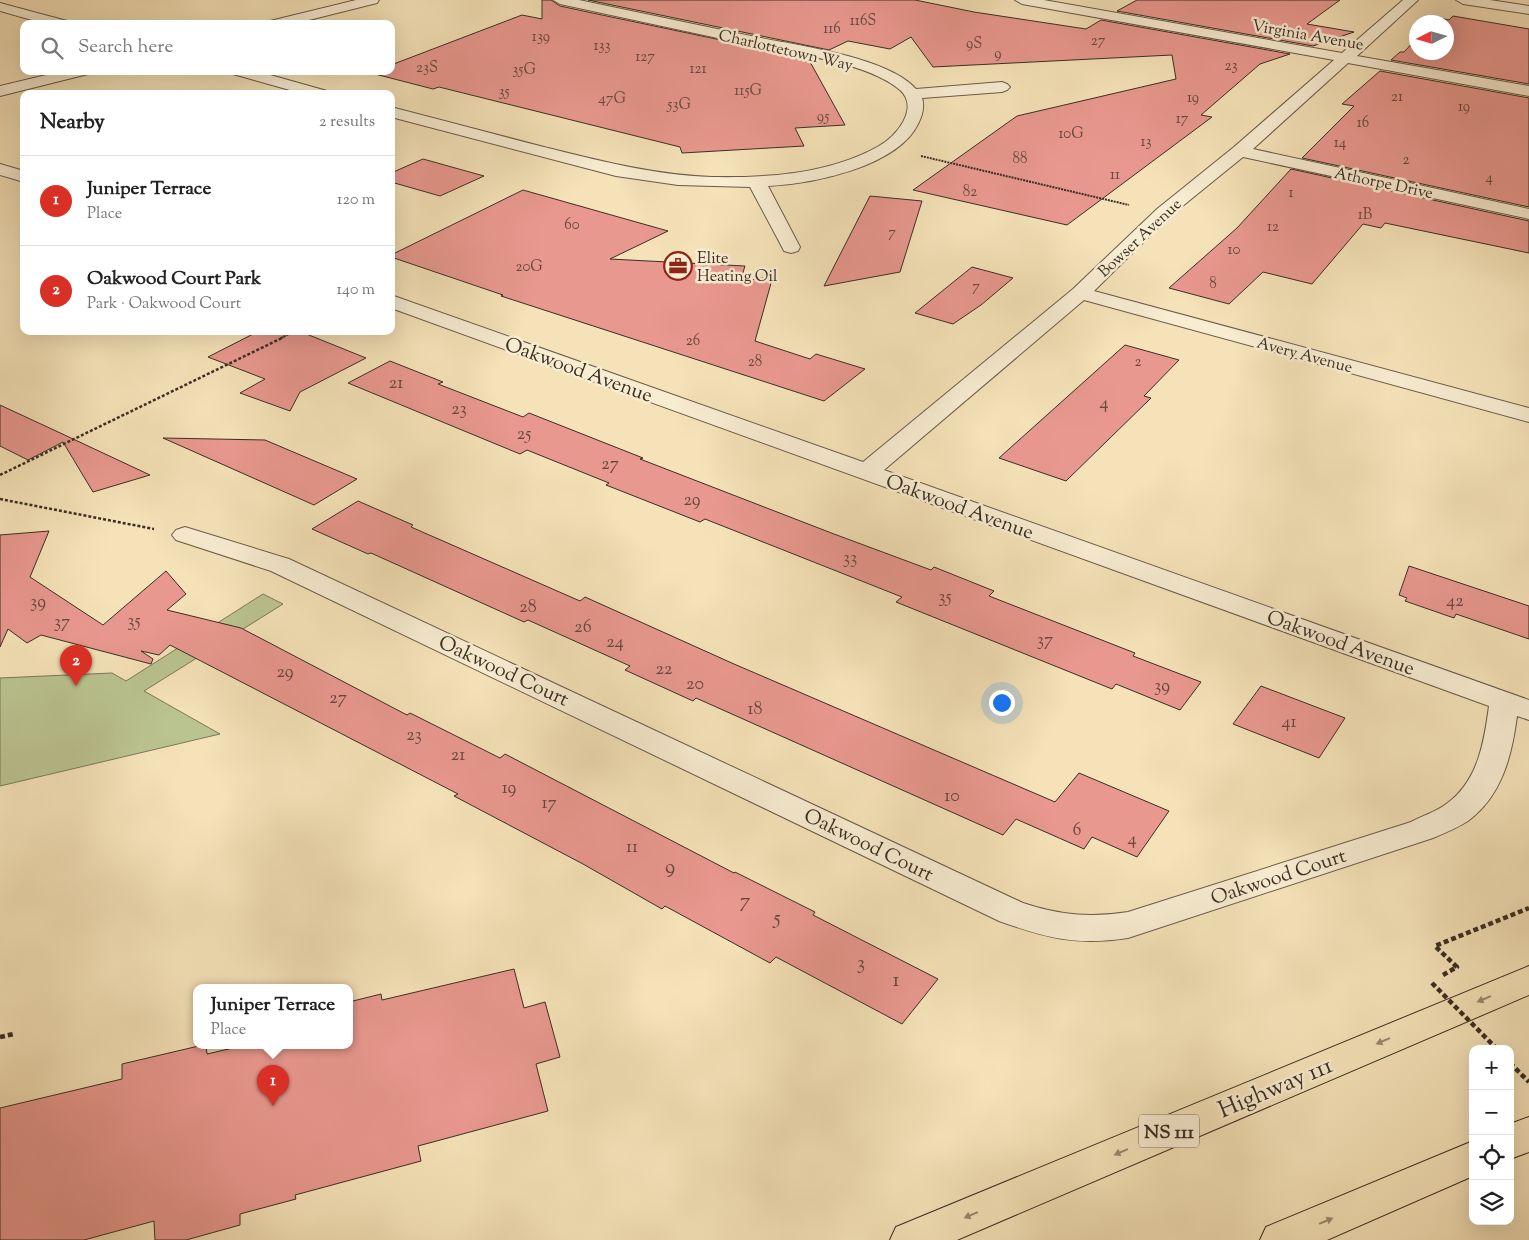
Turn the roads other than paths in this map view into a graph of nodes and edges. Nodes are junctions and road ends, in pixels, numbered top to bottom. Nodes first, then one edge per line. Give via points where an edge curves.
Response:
1 (372, 0) edge
2 (560, 0) edge
3 (1022, 0) edge
4 (1411, 0) edge
5 (1462, 0) edge
6 (0, 7) edge
7 (1529, 10) edge
8 (47, 20) edge
9 (291, 20) edge
10 (1344, 58) junction
11 (66, 75) edge
12 (253, 75) edge
13 (1002, 87) dead end
14 (307, 90) edge
15 (0, 91) edge
16 (1529, 91) edge
17 (912, 94) junction
18 (395, 113) edge
19 (1240, 151) junction
20 (0, 168) edge
21 (20, 175) edge
22 (756, 181) junction
23 (1529, 214) edge
24 (791, 247) dead end
25 (1080, 293) junction
26 (395, 302) edge
27 (1529, 414) edge
28 (865, 472) junction
29 (185, 535) road end
30 (1516, 705) edge
31 (1529, 980) edge
32 (1529, 1134) edge
33 (1514, 1140) edge
34 (1469, 1160) edge
35 (910, 1240) edge
36 (1281, 1240) edge

1 - 9 street
2 - 17 street, Charlottetown Way via 844,60 899,83
3 - 10 street, Virginia Avenue
4 - 10 street, Bowser Avenue
5 - 7 street
6 - 8 street
10 - 16 street, Virginia Avenue
10 - 19 street, Bowser Avenue
11 - 15 street
12 - 14 street
13 - 17 street
17 - 22 street via 915,105 909,128 889,148 855,164 820,174
18 - 22 street via 616,171 686,180
19 - 23 street, Athorpe Drive
19 - 25 street, Bowser Avenue via 1163,213
20 - 21 street
22 - 24 street
25 - 27 street, Avery Avenue
25 - 28 street, Bowser Avenue
26 - 28 street, Oakwood Avenue
28 - 30 street, Oakwood Avenue
29 - 30 street, Oakwood Court via 280,565 1011,912 1067,930 1098,930 1128,925 1422,830 1458,812 1481,790 1492,765 1500,732
31 -> 35 highway, Highway 111 / NS 111
32 - 33 highway
36 -> 34 highway

